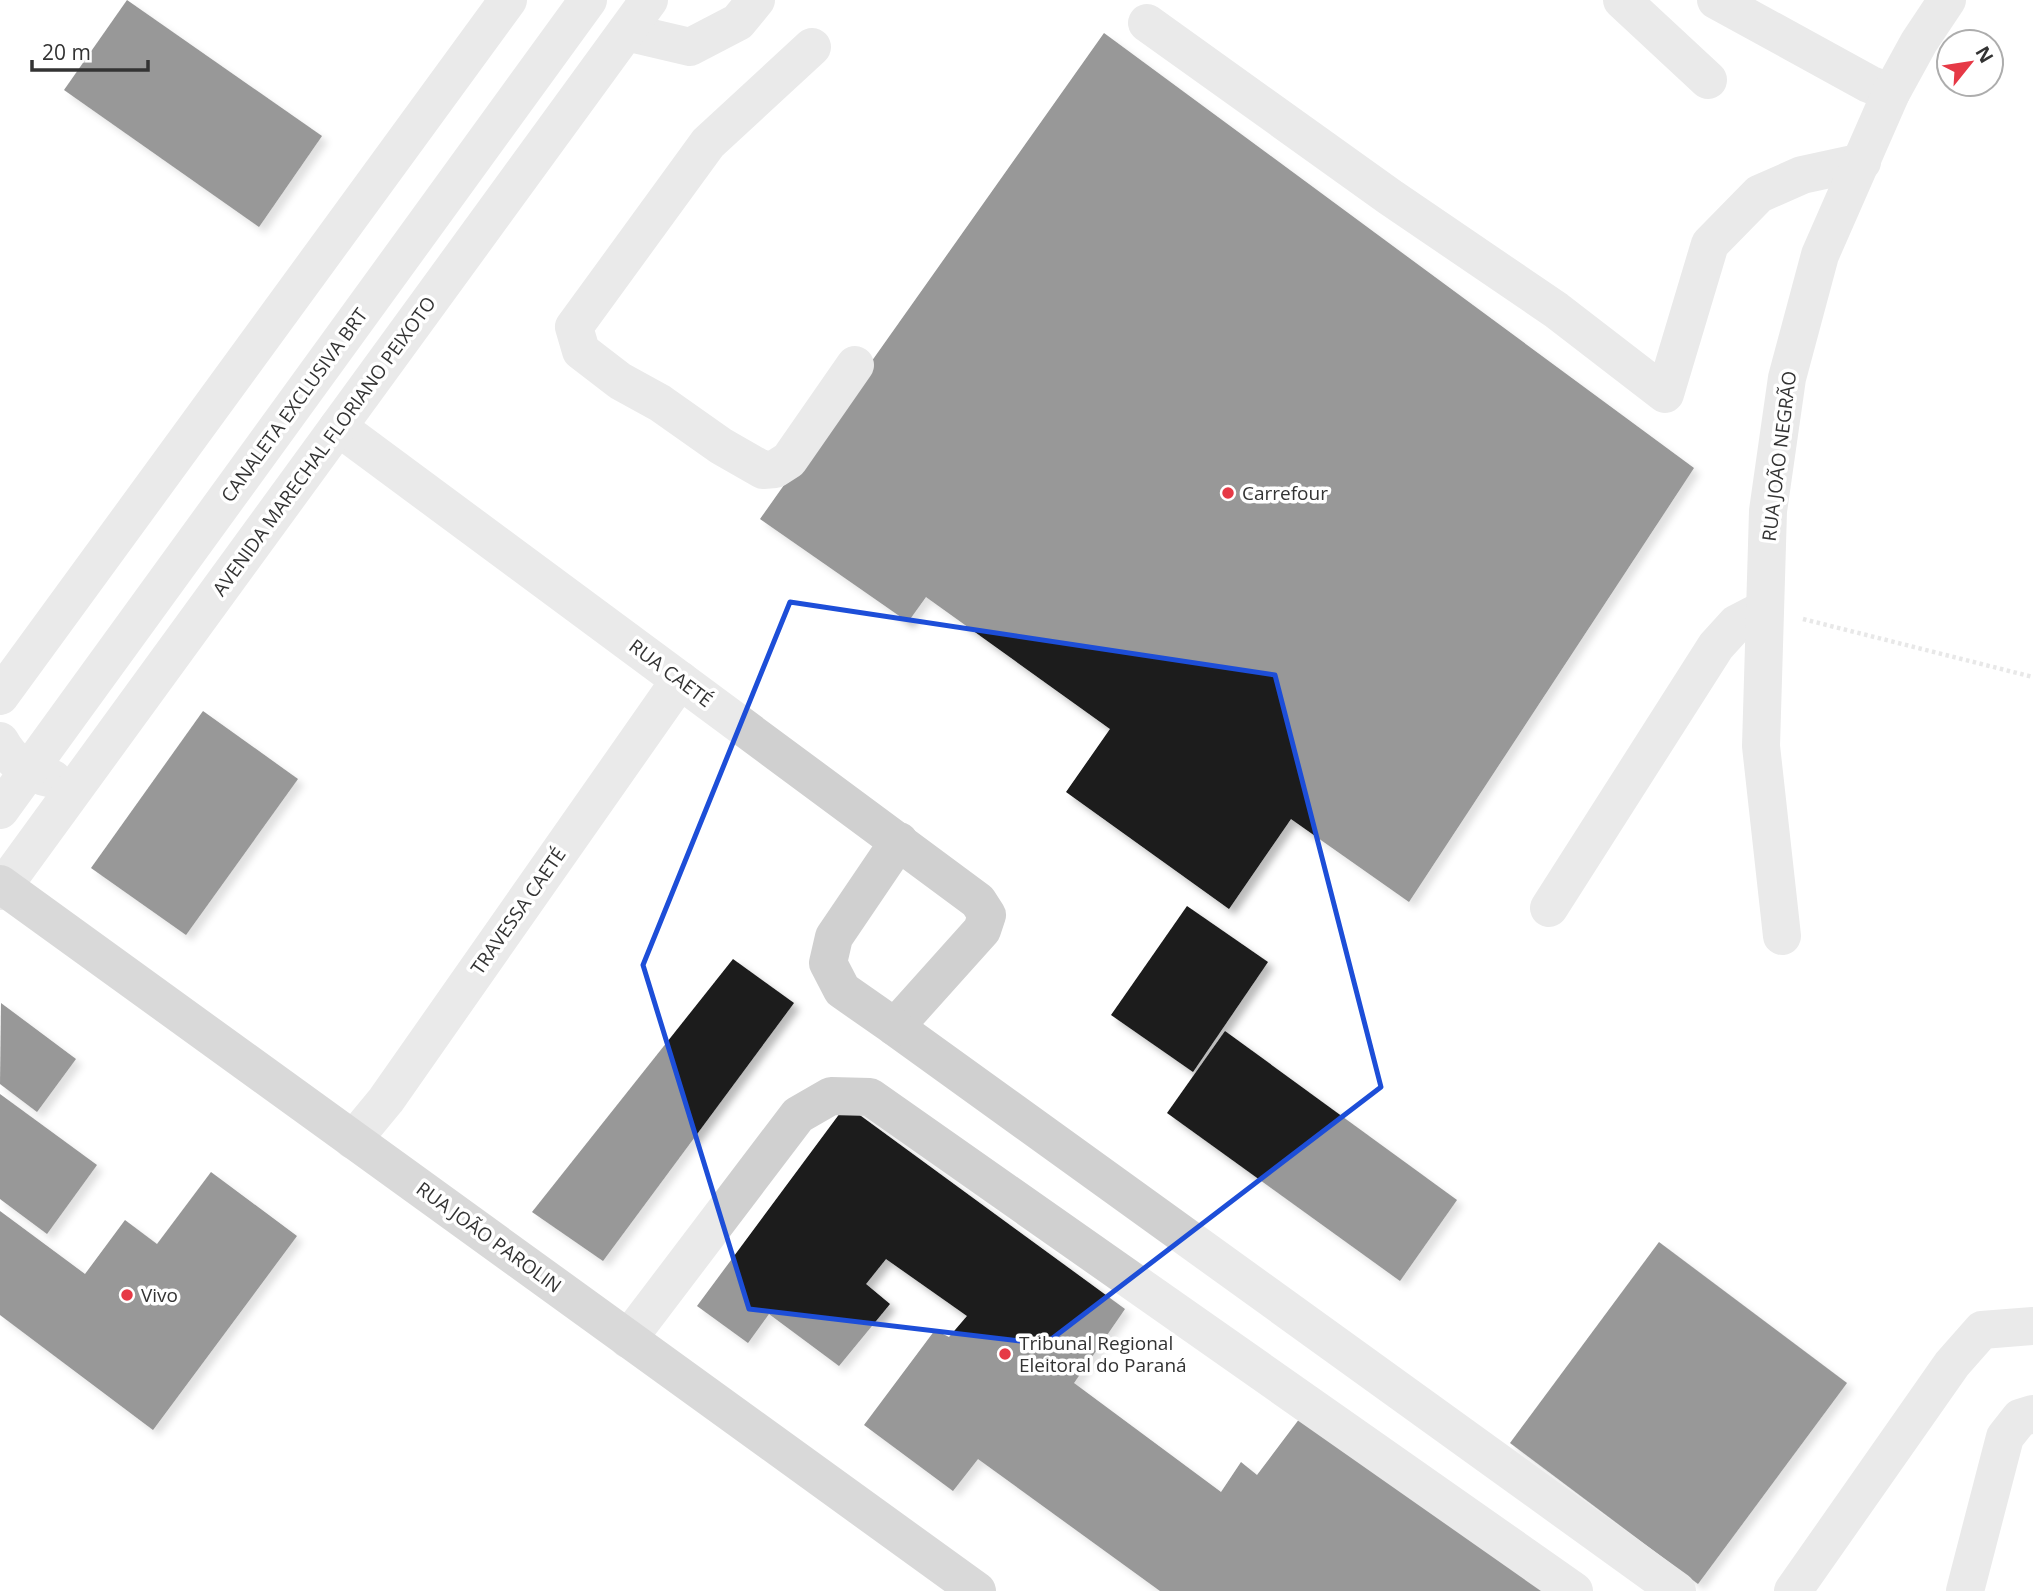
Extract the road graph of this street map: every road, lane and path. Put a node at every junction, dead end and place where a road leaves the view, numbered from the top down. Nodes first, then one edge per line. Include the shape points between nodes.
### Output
1 (508, 0) edge
2 (588, 0) edge
3 (649, 0) edge
4 (756, 0) edge
5 (1622, 0) edge
6 (1716, 0) edge
7 (1932, 0) edge
8 (1947, 0) edge
9 (1148, 22) edge
10 (626, 32) junction
11 (1919, 42) junction
12 (812, 47) dead end
13 (1708, 80) dead end
14 (1891, 93) junction
15 (1862, 162) junction
16 (855, 365) dead end
17 (338, 427) junction
18 (1765, 609) junction
19 (2033, 677) edge
20 (680, 680) junction
21 (0, 696) edge
22 (0, 741) edge
23 (89, 769) junction
24 (28, 771) junction
25 (0, 810) edge
26 (899, 841) junction
27 (1, 887) edge
28 (1549, 908) dead end
29 (1782, 936) dead end
30 (895, 1027) junction
31 (354, 1140) junction
32 (2033, 1326) edge
33 (628, 1339) junction
34 (2033, 1414) edge
35 (967, 1588) edge
36 (1574, 1591) edge
37 (1676, 1591) edge
38 (1793, 1591) edge
39 (1965, 1591) edge

1 - 21 street
2 - 24 street, CANALETA EXCLUSIVA BRT
3 - 10 street, AVENIDA MARECHAL FLORIANO PEIXOTO
4 - 10 street via 738,22 690,47
5 - 13 street
6 - 14 street
7 - 11 street, RUA JOÃO NEGRÃO
8 - 11 street, RUA JOÃO NEGRÃO
9 - 15 street via 1556,310 1665,394 1710,244 1759,194 1802,175
10 - 17 street, AVENIDA MARECHAL FLORIANO PEIXOTO
11 - 14 street, RUA JOÃO NEGRÃO
12 - 16 street via 708,143 574,327 581,351 620,381 762,470 775,469 789,460
14 - 15 street, RUA JOÃO NEGRÃO
15 - 18 street, RUA JOÃO NEGRÃO via 1820,256 1787,378 1768,512
17 - 20 street, RUA CAETÉ
17 - 23 street, AVENIDA MARECHAL FLORIANO PEIXOTO
18 - 19 path
18 - 28 street via 1736,624 1716,646
18 - 29 street, RUA JOÃO NEGRÃO via 1761,746
20 - 26 street, RUA CAETÉ
20 - 31 street, TRAVESSA CAETÉ
22 - 24 street via 7,754
23 - 24 street via 72,780 49,779
23 - 27 street, AVENIDA MARECHAL FLORIANO PEIXOTO
24 - 25 street, CANALETA EXCLUSIVA BRT
26 - 30 street via 834,937 828,963 842,990
26 - 30 street, RUA CAETÉ via 978,901 986,915 982,930
27 - 31 main road, RUA JOÃO PAROLIN
30 - 37 street
31 - 33 main road, RUA JOÃO PAROLIN
32 - 38 street via 1982,1330 1952,1364
33 - 35 main road, RUA JOÃO PAROLIN
33 - 36 street via 798,1115 831,1096 870,1097
34 - 39 street via 2020,1418 2005,1437

